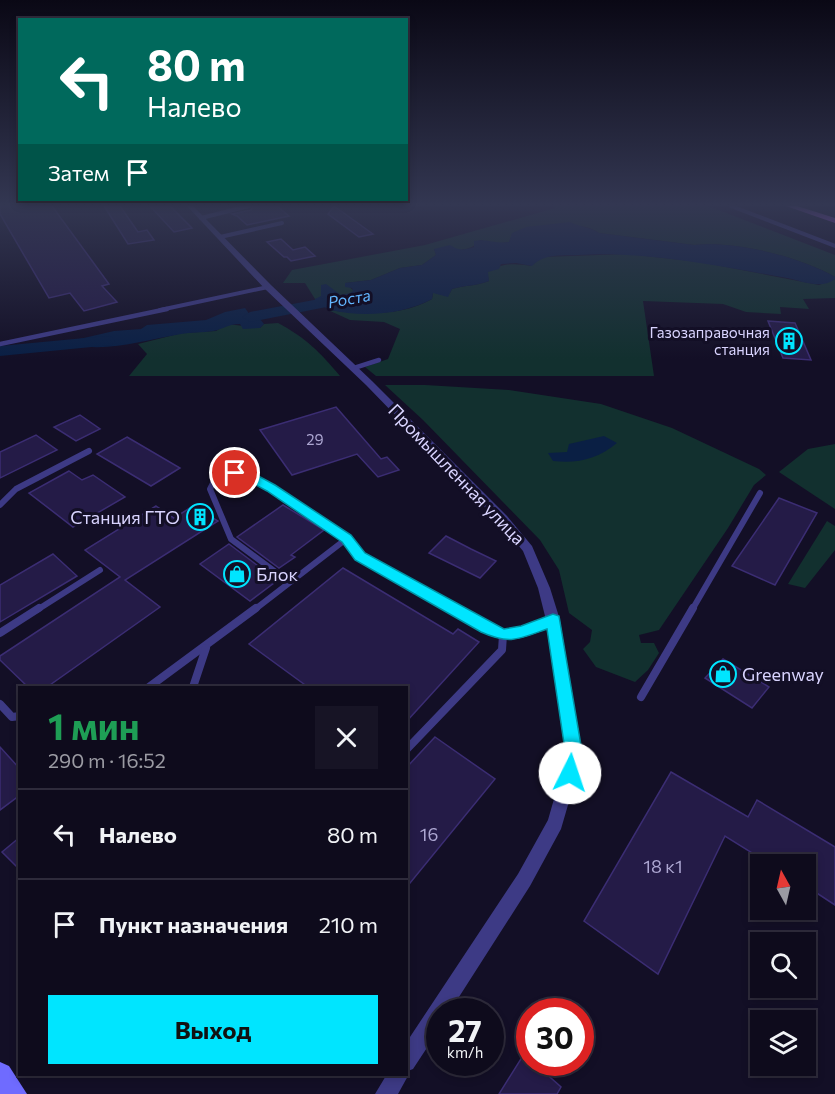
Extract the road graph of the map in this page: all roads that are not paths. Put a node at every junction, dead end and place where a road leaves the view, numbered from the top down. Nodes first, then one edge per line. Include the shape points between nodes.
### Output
1 (239, 257) edge
2 (268, 287) junction
3 (0, 344) edge
4 (379, 360) dead end
5 (354, 368) junction
6 (89, 451) dead end
7 (760, 493) dead end
8 (0, 506) edge
9 (346, 538) junction
10 (100, 570) dead end
11 (290, 582) junction
12 (553, 620) junction
13 (0, 633) edge
14 (503, 635) junction
15 (206, 647) junction
16 (150, 686) edge
17 (193, 686) edge
18 (641, 697) dead end
19 (0, 704) edge
20 (18, 716) edge
21 (408, 748) edge
22 (408, 1059) edge
23 (0, 1075) edge
24 (398, 1076) edge
25 (14, 1094) edge
26 (386, 1094) edge

1 - 2 street, Промышленная улица
2 - 3 lane
2 - 5 street, Промышленная улица
4 - 5 lane
5 - 12 street, Промышленная улица via 528,549
6 - 8 lane via 16,489
7 - 18 lane
9 - 11 lane
9 - 11 lane via 244,474 215,479 210,489 231,539
9 - 14 lane via 360,556
10 - 13 lane
11 - 15 lane
12 - 14 lane
12 - 22 street, Промышленная улица via 574,757 555,823 524,880
14 - 21 lane via 502,650
15 - 16 lane
15 - 17 lane
19 - 20 lane via 12,717
23 - 25 street
24 - 26 street

